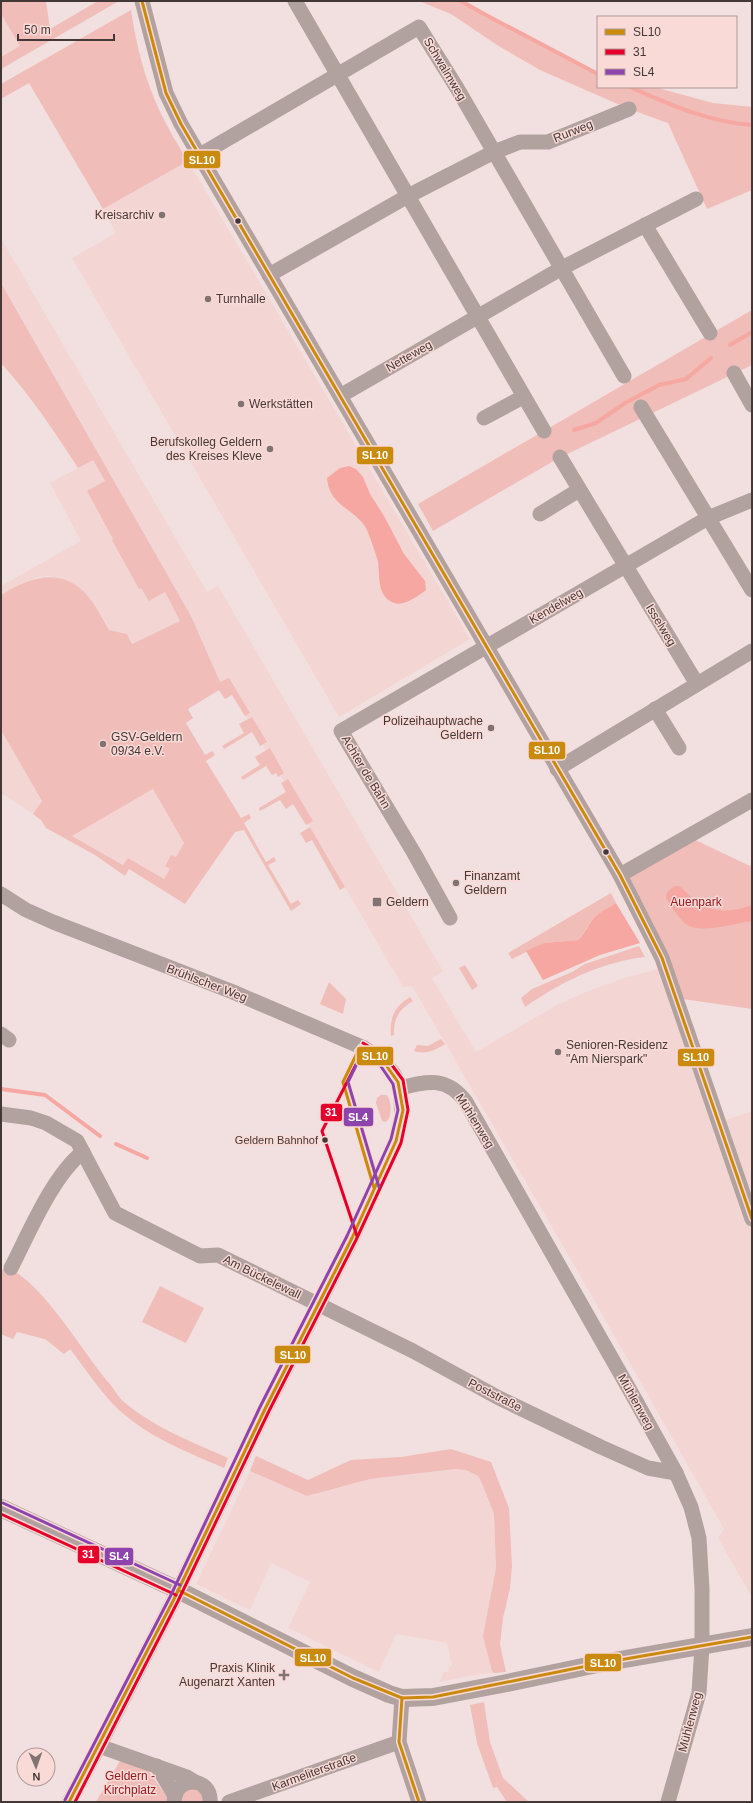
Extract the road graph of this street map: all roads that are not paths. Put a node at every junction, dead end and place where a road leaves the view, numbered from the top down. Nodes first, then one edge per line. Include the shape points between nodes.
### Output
1 (142, 1) edge
2 (295, 1) edge
3 (337, 76) junction
4 (629, 109) dead end
5 (494, 152) junction
6 (200, 155) junction
7 (408, 196) junction
8 (696, 199) dead end
9 (645, 225) junction
10 (562, 268) junction
11 (270, 275) junction
12 (479, 316) junction
13 (710, 333) dead end
14 (734, 373) dead end
15 (624, 376) dead end
16 (340, 396) junction
17 (523, 396) junction
18 (752, 405) edge
19 (641, 407) dead end
20 (484, 418) dead end
21 (544, 431) dead end
22 (560, 457) dead end
23 (579, 490) junction
24 (752, 500) edge
25 (540, 514) dead end
26 (708, 518) junction
27 (625, 566) junction
28 (752, 590) edge
29 (487, 646) junction
30 (752, 651) edge
31 (697, 684) junction
32 (655, 709) junction
33 (679, 748) dead end
34 (557, 769) junction
35 (752, 800) edge
36 (620, 875) junction
37 (1, 894) edge
38 (450, 918) dead end
39 (400, 1088) junction
40 (1, 1114) edge
41 (83, 1152) junction
42 (752, 1219) edge
43 (11, 1268) dead end
44 (319, 1305) junction
45 (676, 1473) junction
46 (1, 1508) edge
47 (178, 1590) junction
48 (752, 1637) edge
49 (702, 1646) junction
50 (402, 1698) junction
51 (399, 1742) junction
52 (99, 1746) junction
53 (157, 1766) junction
54 (195, 1782) junction
55 (174, 1799) edge
56 (69, 1802) edge
57 (210, 1802) edge
58 (229, 1802) edge
59 (419, 1802) edge
60 (668, 1802) edge

1 - 6 street via 166,92
2 - 3 street
3 - 5 street, Schwalmweg via 419,27
3 - 6 street, Schwalmweg
3 - 7 street
4 - 5 street, Rurweg via 548,142 520,142
5 - 7 street, Rurweg
5 - 10 street
6 - 11 street
7 - 11 street, Rurweg
7 - 12 street
8 - 9 street, Netteweg
9 - 10 street, Netteweg
9 - 13 street
10 - 12 street, Netteweg
10 - 15 street
11 - 16 street
12 - 16 street, Netteweg
12 - 17 street
14 - 18 street
16 - 29 street
17 - 20 street
17 - 21 street
19 - 26 street
22 - 23 street
23 - 25 street
23 - 27 street
24 - 26 street, Kendelweg
26 - 27 street, Kendelweg
26 - 28 street
27 - 29 street, Kendelweg
27 - 31 street, Isselweg
29 - 34 street
29 - 38 street, Achter de Bahn via 341,731
30 - 31 street
31 - 32 street
32 - 33 street
32 - 34 street
34 - 36 street
35 - 36 street
36 - 42 street via 662,958
37 - 39 street, Brühlscher Weg via 26,910 53,922 233,992 360,1046 384,1062 394,1074
39 - 44 street via 402,1115 396,1141
39 - 45 street, Mühlenweg via 425,1082 443,1083 456,1091 466,1102
40 - 41 street, Am Bückelewall via 46,1122 77,1141
41 - 43 street via 58,1178
41 - 44 street, Am Bückelewall via 115,1213 200,1256 218,1255
44 - 45 street, Poststraße via 413,1351 499,1398 601,1447 648,1468
44 - 47 street via 265,1409
45 - 49 street, Mühlenweg via 691,1507 699,1538
46 - 47 street
47 - 50 street via 353,1678
47 - 52 street
48 - 49 street
49 - 50 street via 502,1684 432,1696
49 - 60 street, Mühlenweg via 699,1693
50 - 51 street
51 - 58 street, Karmeliterstraße
51 - 59 street
52 - 53 street
52 - 56 street
53 - 54 street
53 - 55 street
54 - 55 street via 180,1787
54 - 57 street via 207,1790

